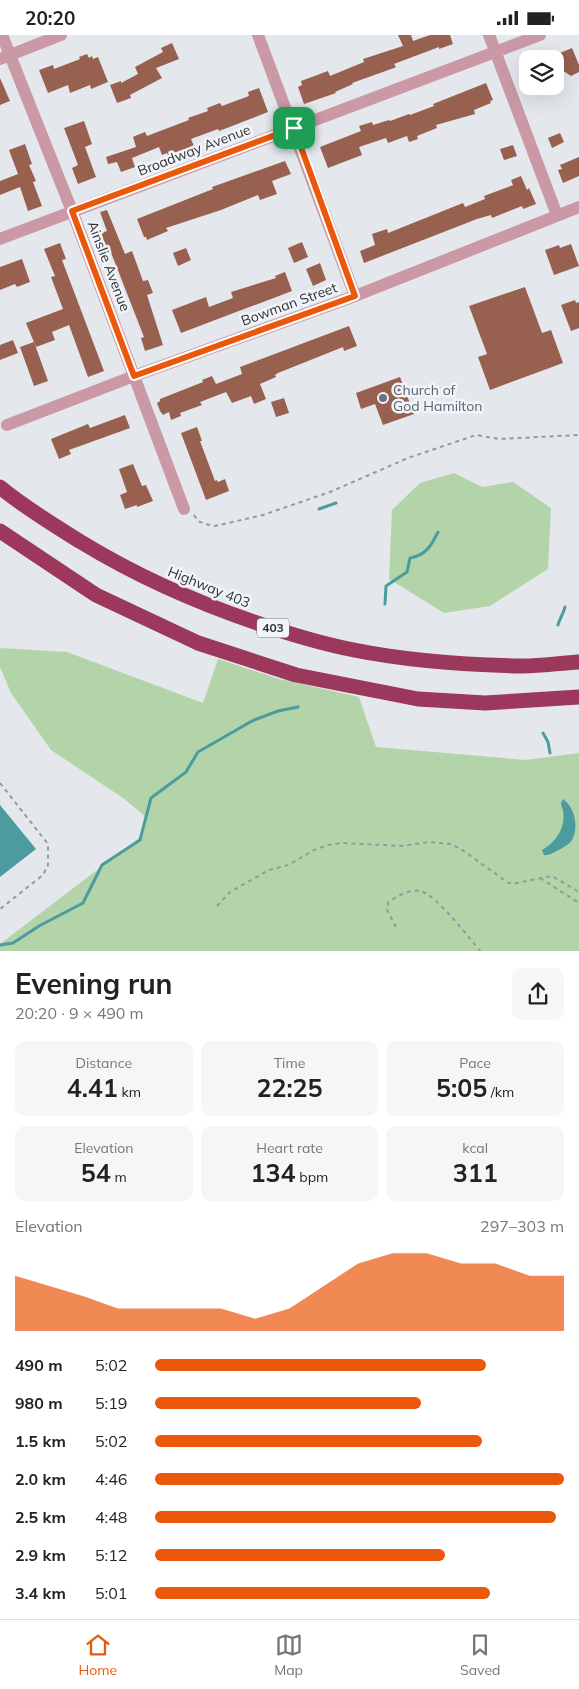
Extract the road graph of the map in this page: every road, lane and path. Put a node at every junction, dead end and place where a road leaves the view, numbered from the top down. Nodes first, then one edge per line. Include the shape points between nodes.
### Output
1 (2, 35) edge
2 (61, 35) edge
3 (258, 35) edge
4 (489, 35) edge
5 (540, 35) edge
6 (496, 51) junction
7 (5, 57) edge
8 (294, 128) junction
9 (579, 207) edge
10 (72, 211) junction
11 (557, 215) junction
12 (0, 239) edge
13 (355, 296) junction
14 (134, 376) junction
15 (7, 425) dead end
16 (579, 435) edge
17 (0, 487) edge
18 (189, 512) joint
19 (0, 531) edge
20 (579, 662) edge
21 (579, 697) edge
22 (0, 783) edge
23 (540, 878) junction
24 (579, 892) edge
25 (579, 903) edge
26 (217, 906) dead end
27 (0, 909) edge
28 (396, 927) dead end
29 (480, 951) edge

1 - 7 street, Ainslie Avenue
2 - 7 street
3 - 8 street
4 - 6 street
5 - 6 street, Broadway Avenue
6 - 8 street, Broadway Avenue
6 - 11 street
7 - 10 street, Ainslie Avenue
8 - 10 street, Broadway Avenue
8 - 13 street
9 - 11 street, Bowman Street
10 - 12 street, Broadway Avenue
10 - 14 street, Ainslie Avenue
11 - 13 street, Bowman Street
13 - 14 street, Bowman Street
14 - 15 street, Bowman Street
14 - 18 street, Ainslie Avenue
16 - 18 path via 499,439 476,435 263,515 215,526 198,521
17 - 20 highway, Highway 403 / 403 via 58,528 165,588 201,604 302,638 409,659 465,664 524,666
19 - 21 highway via 96,595 198,643 296,675 418,699 485,703
22 - 27 path via 48,844 48,865 43,875
23 - 24 path via 552,876
23 - 25 path
23 - 26 path via 512,884 461,849 440,841 402,846 342,843 314,850 288,865 269,870 230,892
28 - 29 path via 388,903 408,891 422,891 434,898

